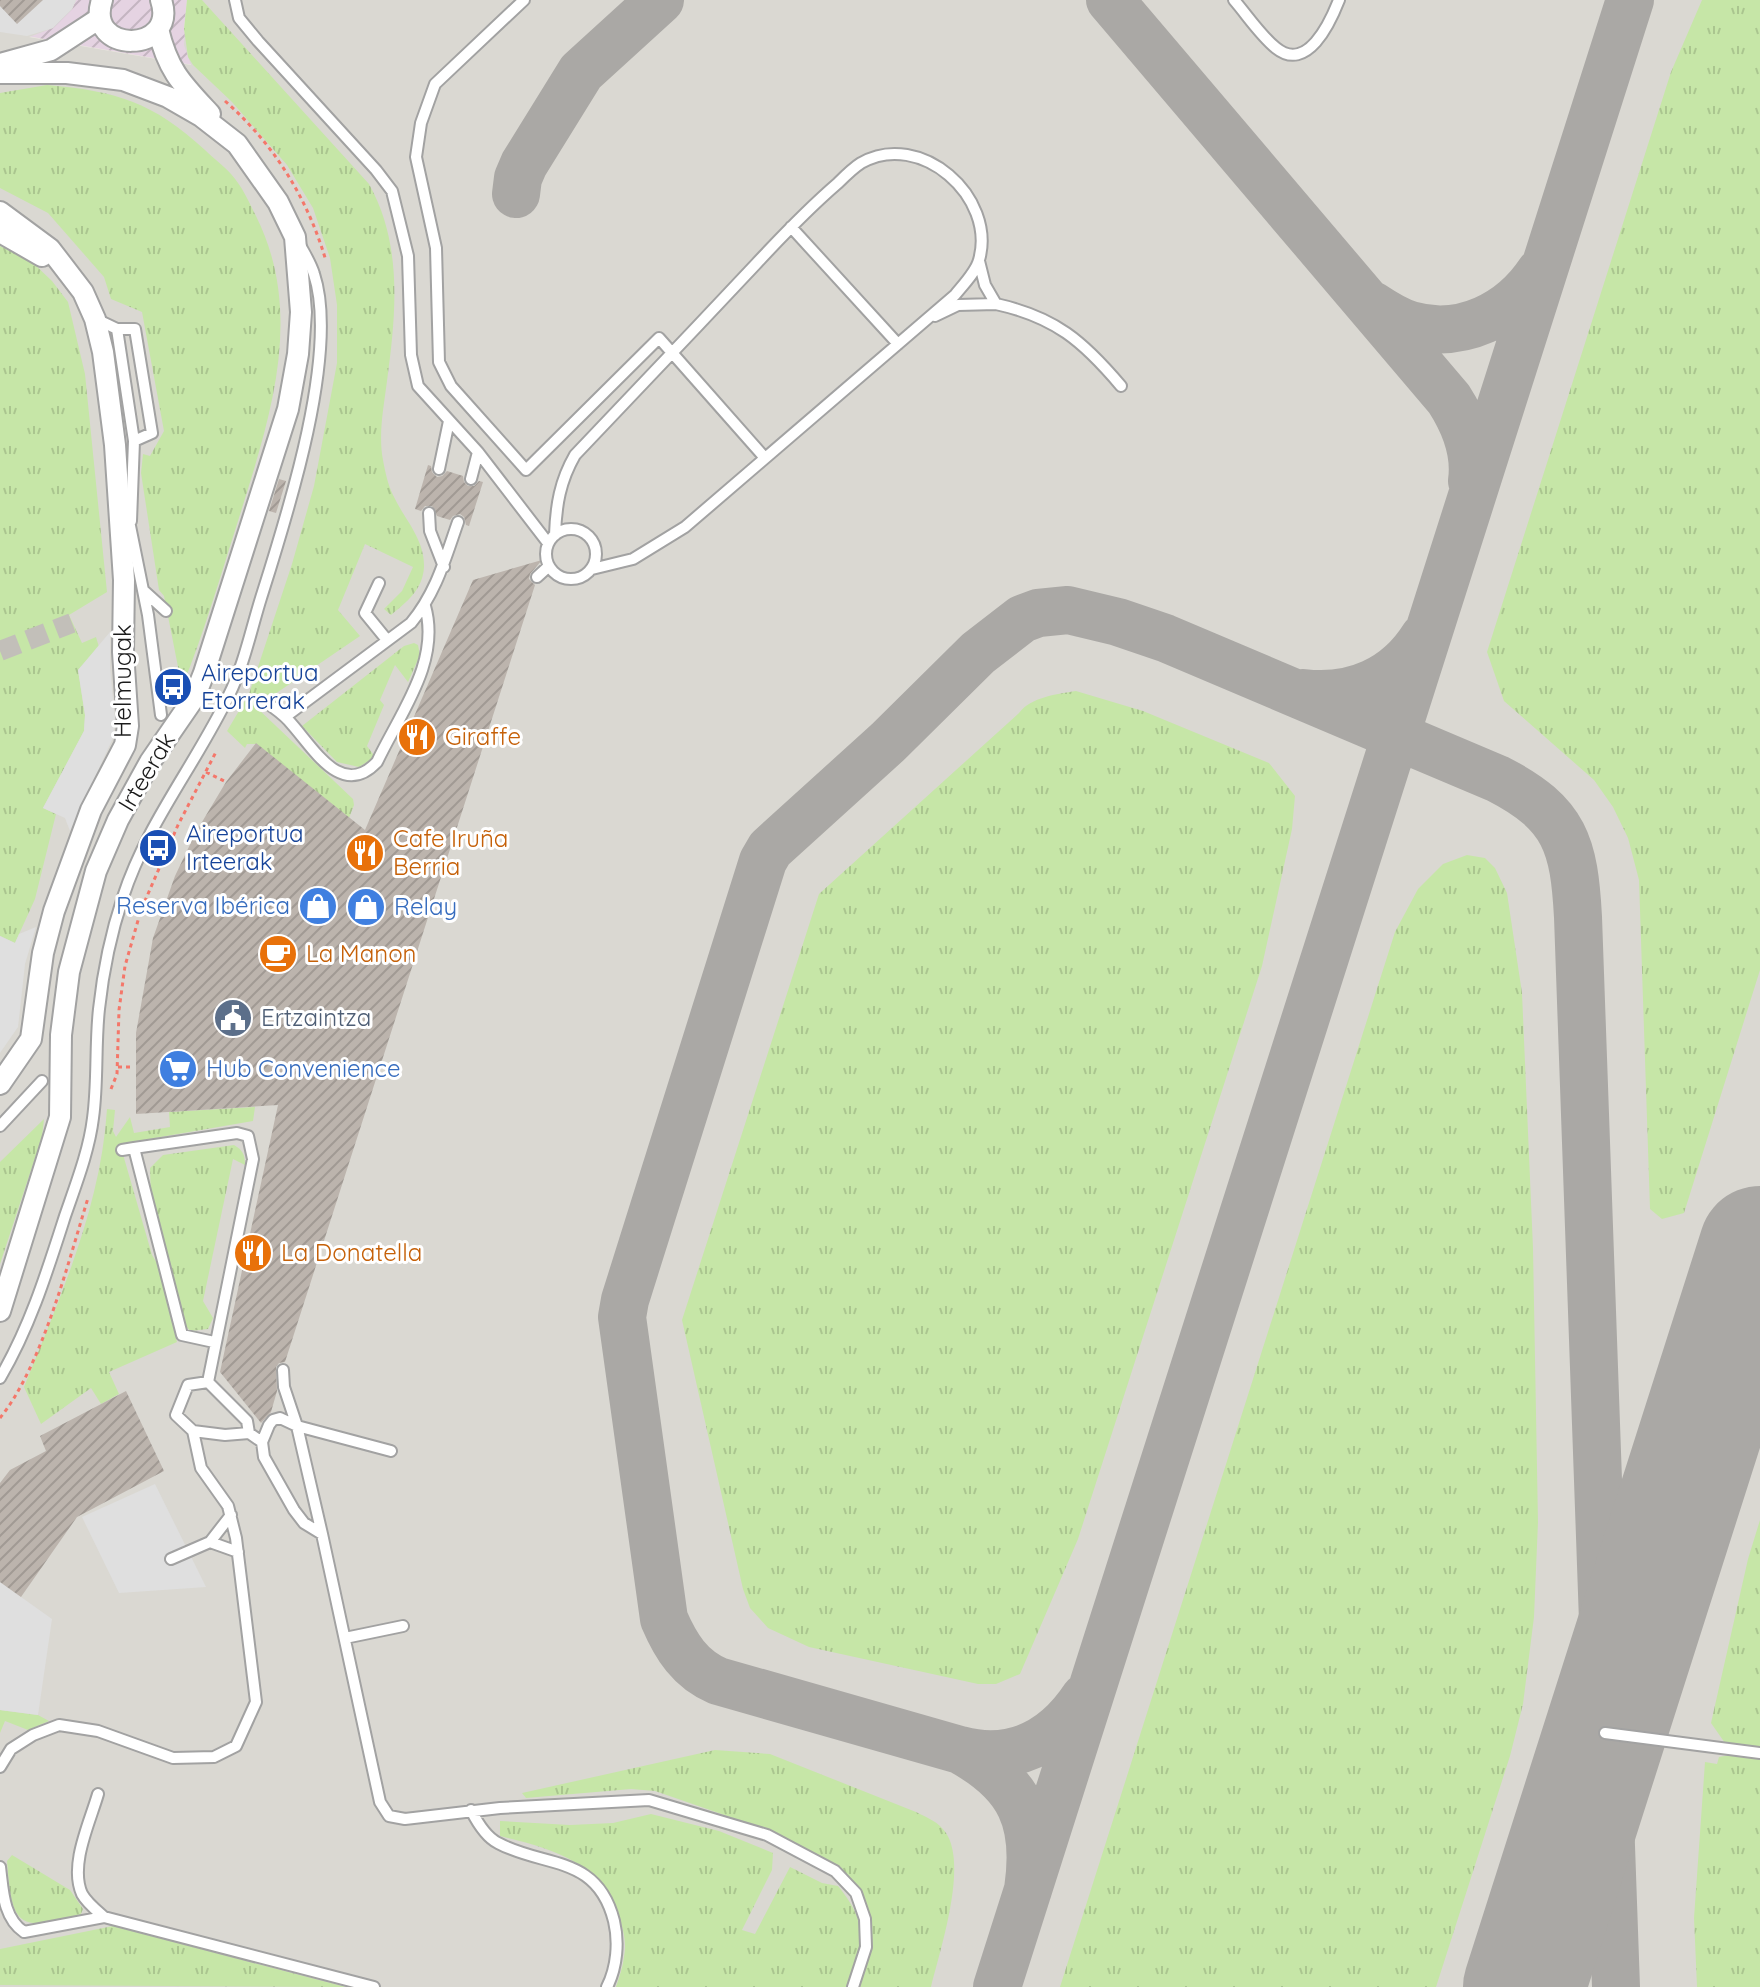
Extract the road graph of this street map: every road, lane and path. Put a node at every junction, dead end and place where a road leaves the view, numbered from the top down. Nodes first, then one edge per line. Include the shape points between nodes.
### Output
1 (161, 0) edge
2 (235, 0) edge
3 (524, 0) edge
4 (1234, 0) edge
5 (1339, 0) edge
6 (101, 9) edge
7 (158, 29) junction
8 (0, 64) edge
9 (0, 73) edge
10 (237, 144) junction
11 (0, 212) edge
12 (791, 227) junction
13 (0, 232) edge
14 (295, 237) junction
15 (979, 261) junction
16 (70, 272) junction
17 (996, 304) junction
18 (95, 319) junction
19 (926, 320) junction
20 (117, 329) junction
21 (898, 344) junction
22 (671, 355) junction
23 (1121, 386) dead end
24 (449, 421) junction
25 (124, 443) junction
26 (478, 452) junction
27 (765, 458) junction
28 (439, 469) dead end
29 (471, 479) dead end
30 (429, 513) dead end
31 (458, 522) dead end
32 (131, 531) junction
33 (552, 539) junction
34 (549, 566) junction
35 (444, 567) junction
36 (592, 569) junction
37 (537, 577) dead end
38 (379, 583) dead end
39 (143, 590) junction
40 (425, 606) junction
41 (166, 611) dead end
42 (387, 640) junction
43 (264, 701) dead end
44 (161, 715) dead end
45 (285, 717) junction
46 (206, 772) dead end
47 (226, 782) dead end
48 (117, 1067) dead end
49 (134, 1067) dead end
50 (42, 1081) dead end
51 (0, 1084) edge
52 (0, 1126) edge
53 (134, 1148) junction
54 (122, 1150) dead end
55 (0, 1311) edge
56 (214, 1342) junction
57 (283, 1370) dead end
58 (0, 1378) edge
59 (208, 1382) junction
60 (297, 1426) junction
61 (193, 1431) junction
62 (249, 1433) junction
63 (262, 1442) junction
64 (391, 1451) dead end
65 (231, 1515) junction
66 (322, 1534) junction
67 (210, 1542) junction
68 (238, 1552) junction
69 (171, 1559) dead end
70 (403, 1626) dead end
71 (345, 1638) junction
72 (1605, 1733) dead end
73 (1760, 1753) edge
74 (0, 1767) edge
75 (98, 1794) dead end
76 (471, 1810) junction
77 (0, 1867) edge
78 (104, 1917) junction
79 (374, 1987) edge
80 (607, 1987) edge
81 (853, 1987) edge

1 - 7 street
2 - 24 lane via 239,18 392,191 408,256 411,355 418,386
3 - 22 lane via 435,84 421,123 416,157 436,248 439,362 451,386 526,470 659,338
4 - 5 lane via 1277,49 1295,55 1309,50 1330,24
6 - 7 street via 114,38 138,42
6 - 8 street via 51,50
7 - 10 street via 175,76
9 - 10 street via 123,80 168,97
10 - 14 street via 278,202
11 - 16 street, Helmugak via 50,249
12 - 15 lane via 862,162 914,156 963,186 975,209
12 - 21 lane
12 - 22 lane
13 - 16 street
14 - 55 street, Irteerak via 301,312 288,409 194,698 150,762 96,871 69,972 61,1035 60,1117
14 - 58 lane via 315,276 320,337 315,393 285,521 232,691 152,827 122,898 99,1010 93,1119 84,1158 36,1305
15 - 17 lane
15 - 19 lane via 955,295
16 - 18 street, Helmugak
17 - 19 lane via 958,305
17 - 23 lane via 1054,324 1091,350
18 - 20 lane
18 - 25 street, Helmugak
19 - 21 lane
20 - 25 lane
20 - 25 lane via 135,329 152,433
21 - 27 lane
22 - 27 lane
22 - 33 lane via 575,455 562,477
24 - 26 lane
24 - 28 lane
25 - 32 lane
25 - 32 lane
25 - 51 street, Helmugak via 127,736 61,888 43,953 31,1039
26 - 29 lane
26 - 33 lane
27 - 36 lane via 685,527 633,559
30 - 35 lane
31 - 35 lane
32 - 39 lane
33 - 34 lane via 546,550
33 - 36 lane via 566,529 588,535 595,546
34 - 36 lane via 570,579
34 - 37 lane
35 - 40 lane
38 - 42 lane via 365,613
39 - 41 lane
39 - 44 lane
40 - 42 lane
40 - 45 lane via 426,664 377,762 366,773 350,777 334,772
42 - 45 lane
43 - 45 lane
46 - 47 path
48 - 49 path
50 - 52 lane
53 - 54 lane
53 - 56 lane via 182,1335
53 - 56 lane via 237,1133 248,1136 253,1159
56 - 59 lane
57 - 60 lane
59 - 61 lane via 188,1385 176,1415
59 - 62 lane via 247,1421
60 - 63 lane via 273,1420
60 - 64 lane
60 - 66 lane
61 - 62 lane
61 - 65 lane via 201,1468
62 - 63 lane
63 - 66 lane via 264,1457 294,1510
65 - 67 lane
65 - 68 lane
66 - 71 lane
67 - 68 lane
67 - 69 lane
68 - 74 lane via 256,1702 236,1746 214,1757 173,1758 98,1731 59,1725 11,1749
70 - 71 lane
71 - 76 lane via 380,1802 389,1816 405,1819
72 - 73 lane
75 - 78 lane via 78,1882
76 - 80 lane via 496,1843 569,1866 604,1895 616,1931
76 - 81 lane via 649,1800 767,1835 835,1871 856,1893 865,1919 866,1947
77 - 78 lane via 10,1916 24,1932
78 - 79 lane

